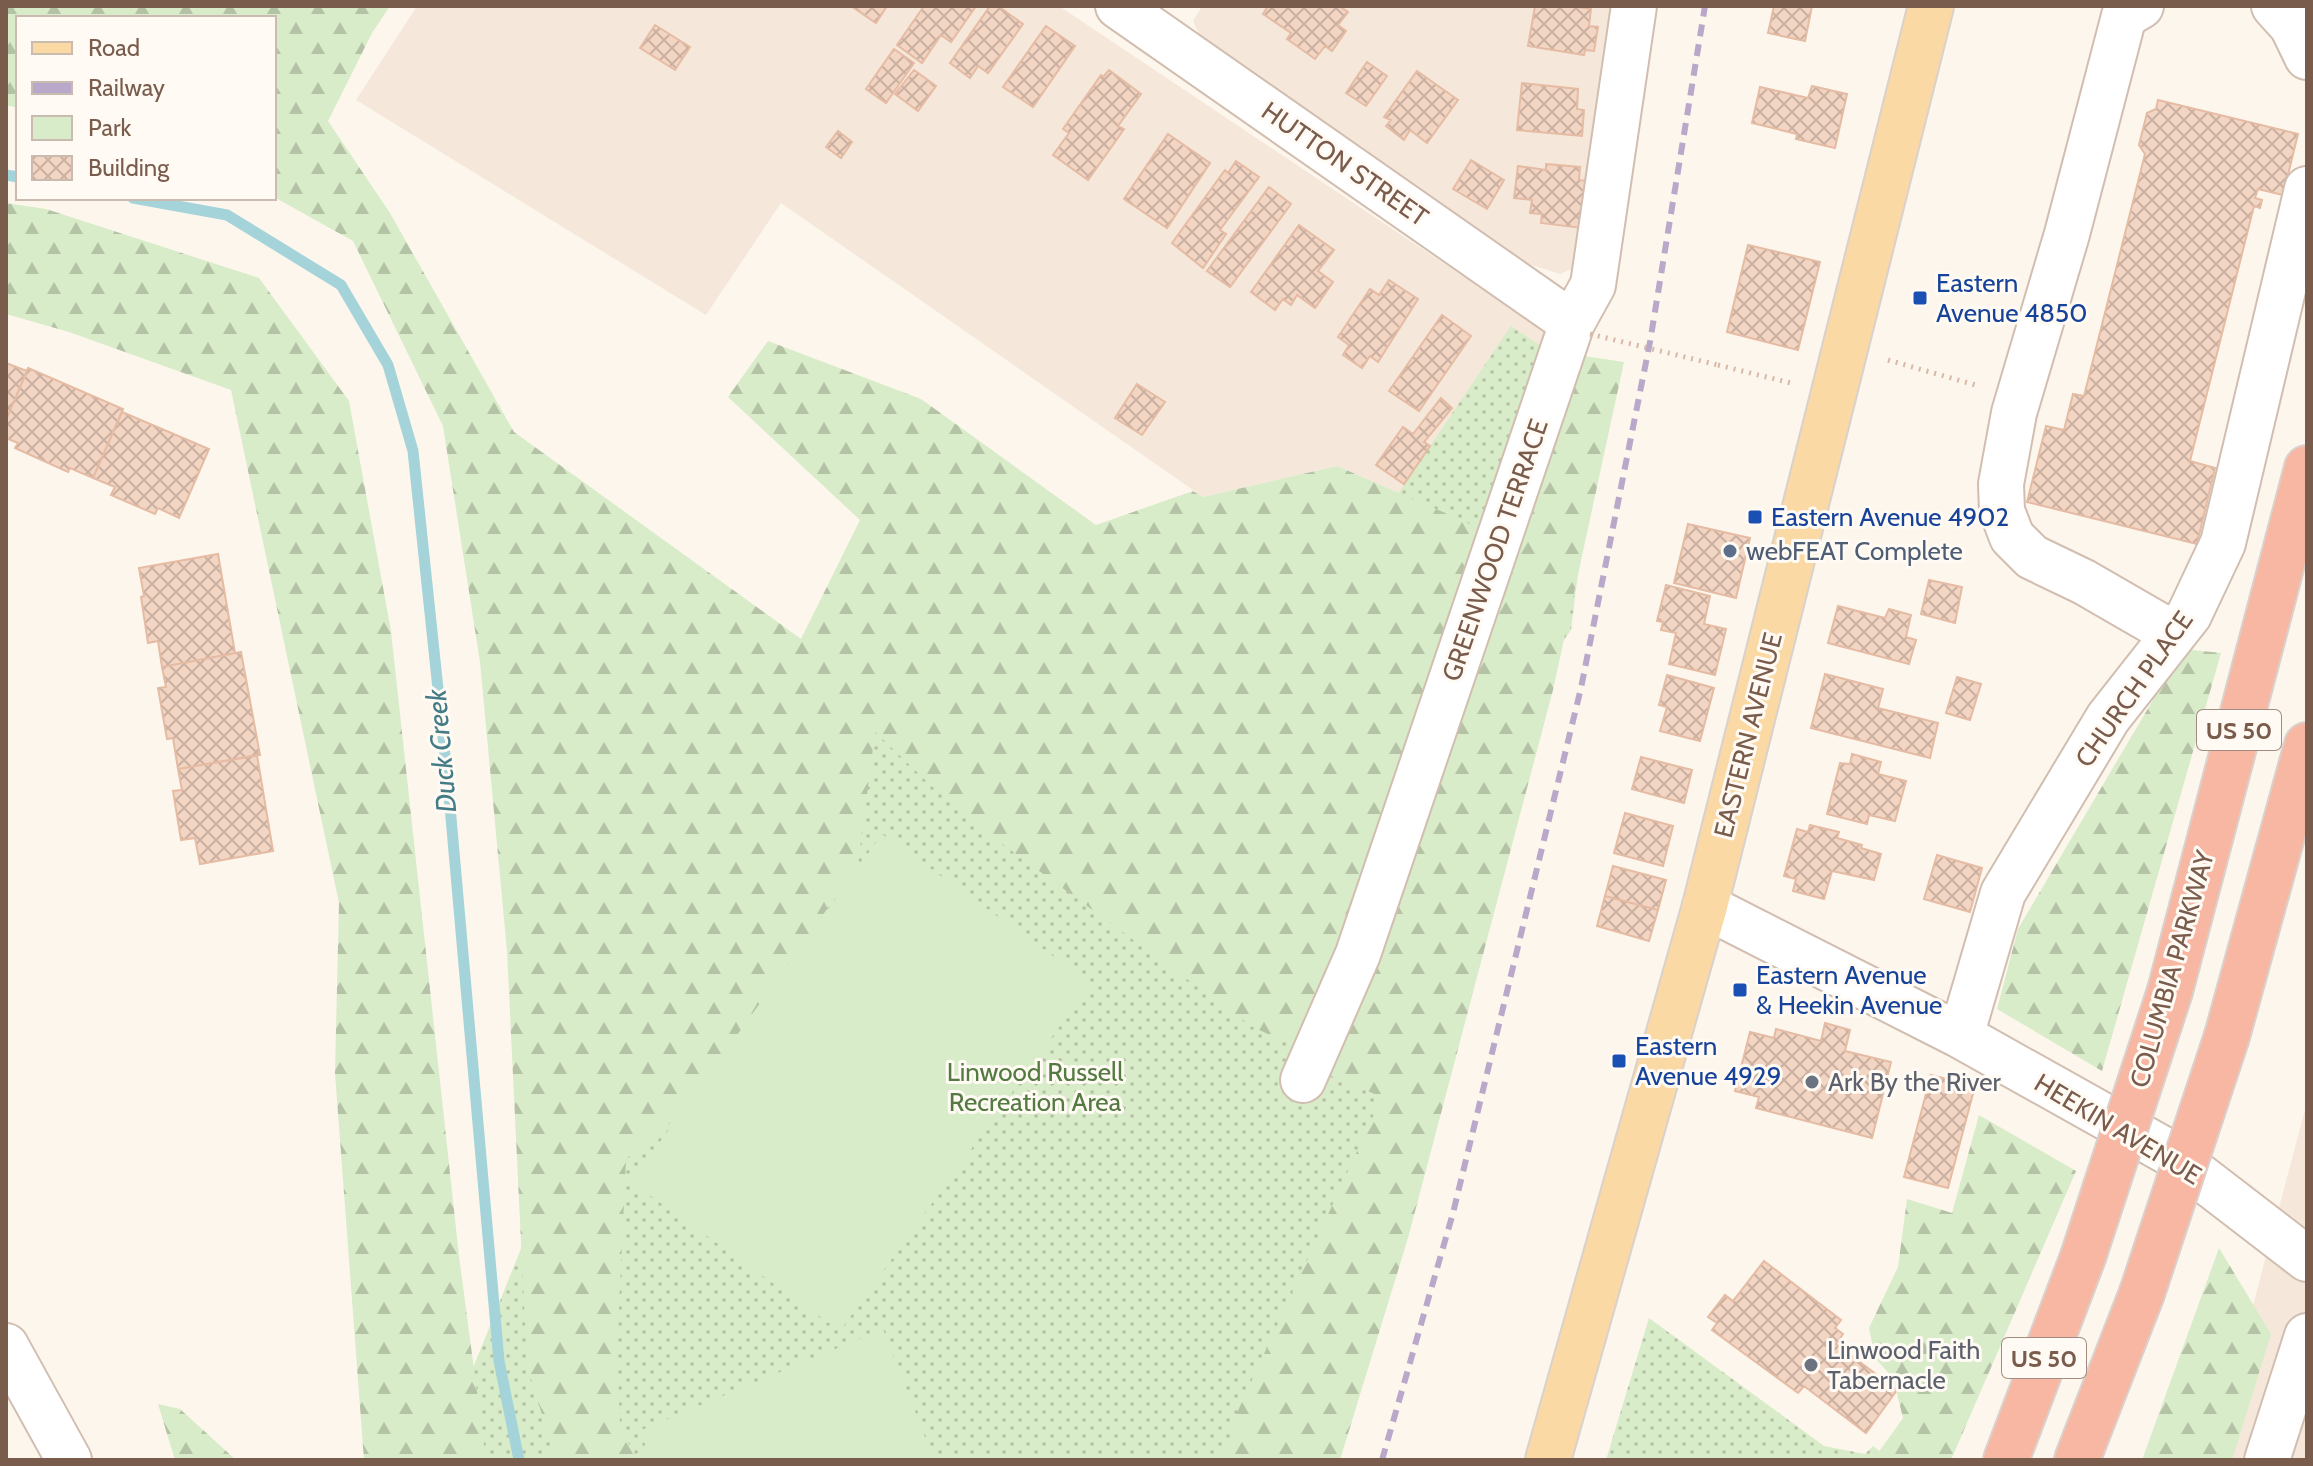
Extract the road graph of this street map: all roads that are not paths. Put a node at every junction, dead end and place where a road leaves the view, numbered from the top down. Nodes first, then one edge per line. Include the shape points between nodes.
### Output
1 (1118, 6) edge
2 (1634, 6) edge
3 (1931, 6) edge
4 (2141, 6) edge
5 (2274, 6) edge
6 (1167, 20) edge
7 (2307, 57) edge
8 (2307, 189) edge
9 (1581, 329) junction
10 (2307, 468) edge
11 (2174, 634) junction
12 (2307, 745) edge
13 (1705, 906) junction
14 (1961, 1036) junction
15 (1303, 1080) dead end
16 (2307, 1259) edge
17 (2307, 1336) edge
18 (6, 1346) edge
19 (69, 1460) edge
20 (1548, 1460) edge
21 (2006, 1460) edge
22 (2077, 1460) edge
23 (2267, 1460) edge

1 - 6 street, HUTTON STREET
2 - 9 street, GREENWOOD TERRACE via 1593,285
3 - 13 main road, EASTERN AVENUE
4 - 11 street via 2124,16 2014,413 2001,484 2002,511 2012,537 2032,557
5 - 7 street via 2292,26
6 - 9 street, HUTTON STREET
8 - 11 street, CHURCH PLACE via 2223,543 2189,615
9 - 15 street, GREENWOOD TERRACE via 1358,954
10 - 21 highway, COLUMBIA PARKWAY / US 50, bridge via 2170,991 2083,1257
11 - 14 street, CHURCH PLACE via 2108,718 2003,893
12 - 22 highway, US 50, bridge via 2227,1036 2142,1293
13 - 14 street, HEEKIN AVENUE
13 - 20 main road, EASTERN AVENUE
14 - 16 street, HEEKIN AVENUE via 2168,1152
17 - 23 street
18 - 19 street

